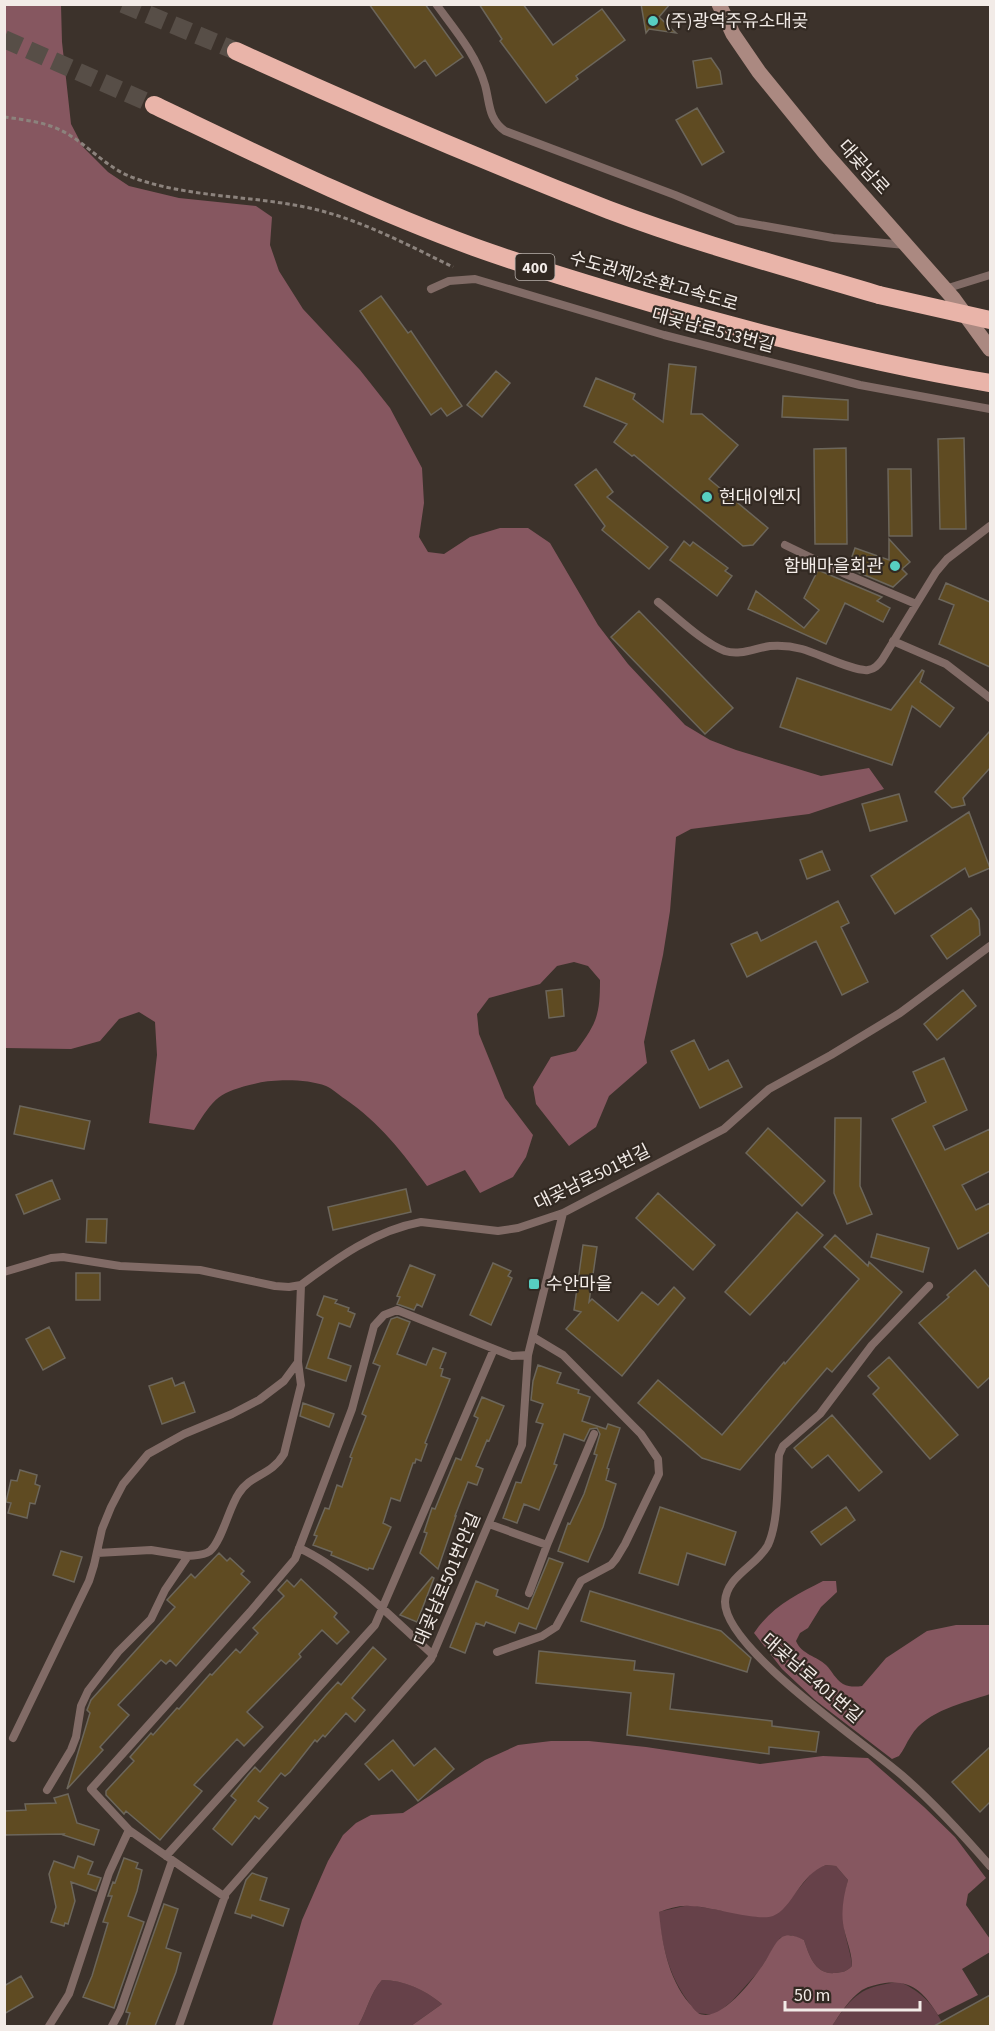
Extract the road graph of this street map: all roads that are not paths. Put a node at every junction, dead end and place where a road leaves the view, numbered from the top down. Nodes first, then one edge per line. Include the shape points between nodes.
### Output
1 (436, 4) edge
2 (719, 4) edge
3 (236, 51) tunnel mouth
4 (154, 105) tunnel mouth
5 (908, 245) junction
6 (990, 275) edge
7 (431, 289) dead end
8 (945, 289) junction
9 (990, 320) edge
10 (990, 349) edge
11 (990, 383) edge
12 (990, 409) edge
13 (990, 526) edge
14 (785, 545) dead end
15 (658, 602) dead end
16 (916, 604) junction
17 (893, 641) junction
18 (990, 698) edge
19 (990, 946) edge
20 (563, 1213) junction
21 (4, 1272) edge
22 (301, 1285) junction
23 (929, 1286) dead end
24 (533, 1337) junction
25 (494, 1349) junction
26 (528, 1355) junction
27 (298, 1362) junction
28 (594, 1434) dead end
29 (489, 1524) junction
30 (547, 1545) junction
31 (299, 1548) junction
32 (97, 1552) junction
33 (188, 1556) junction
34 (529, 1593) dead end
35 (382, 1608) junction
36 (497, 1652) dead end
37 (433, 1655) junction
38 (12, 1738) dead end
39 (47, 1790) dead end
40 (129, 1830) junction
41 (169, 1858) junction
42 (990, 1866) edge
43 (225, 1897) junction
44 (49, 2026) edge
45 (112, 2026) edge
46 (179, 2026) edge

1 - 5 lane via 465,42 485,85 492,118 505,131 737,221
2 - 5 street, 대곶남로 via 733,34 759,72
3 - 9 highway, bridge via 331,95 611,210 879,295
4 - 11 highway, 수도권제2순환고속도로 / 400 via 333,189 473,246 719,322 934,374
5 - 8 street, 대곶남로
6 - 8 lane
7 - 12 lane, 대곶남로513번길 via 449,281 475,279 654,332 837,379
8 - 10 street, 대곶남로
13 - 16 lane via 947,559
14 - 16 lane
15 - 17 lane via 716,648 729,652 785,645 868,670 877,667
16 - 17 lane
17 - 18 lane via 946,664
19 - 20 lane, 대곶남로501번길 via 900,1013 769,1089 724,1129
20 - 22 lane, 대곶남로501번길 via 498,1231 409,1224 362,1244
20 - 24 lane, 대곶남로501번안길
21 - 22 lane via 63,1257 120,1266 200,1270 275,1286
22 - 27 lane
23 - 42 lane, 대곶남로401번길 via 872,1345 820,1414 783,1446 779,1455 774,1530 767,1547 727,1590 726,1612 742,1638 776,1673 904,1777 947,1817
24 - 26 lane, 대곶남로501번안길
24 - 36 lane via 563,1355 641,1434 658,1459 659,1474 616,1559 581,1581 556,1627
25 - 26 lane via 512,1356
25 - 31 lane via 397,1310 379,1320 374,1326 352,1409
25 - 35 lane
26 - 29 lane, 대곶남로501번안길 via 522,1445
27 - 32 lane via 284,1381 259,1400 148,1454 115,1499
27 - 33 lane via 301,1384 284,1454 273,1468 240,1491 211,1550
28 - 30 lane
29 - 30 lane
29 - 37 lane, 대곶남로501번안길
30 - 34 lane
31 - 35 lane via 319,1557
31 - 40 lane via 295,1559 250,1612 91,1789
32 - 33 lane via 151,1550
32 - 38 lane via 88,1581
33 - 39 lane via 151,1619 118,1652 88,1691 71,1750
35 - 37 lane
35 - 41 lane via 375,1625
37 - 43 lane, 대곶남로501번안길
40 - 41 lane
40 - 44 lane via 109,1873 69,1994
41 - 43 lane
41 - 45 lane
43 - 46 lane, 대곶남로501번안길

